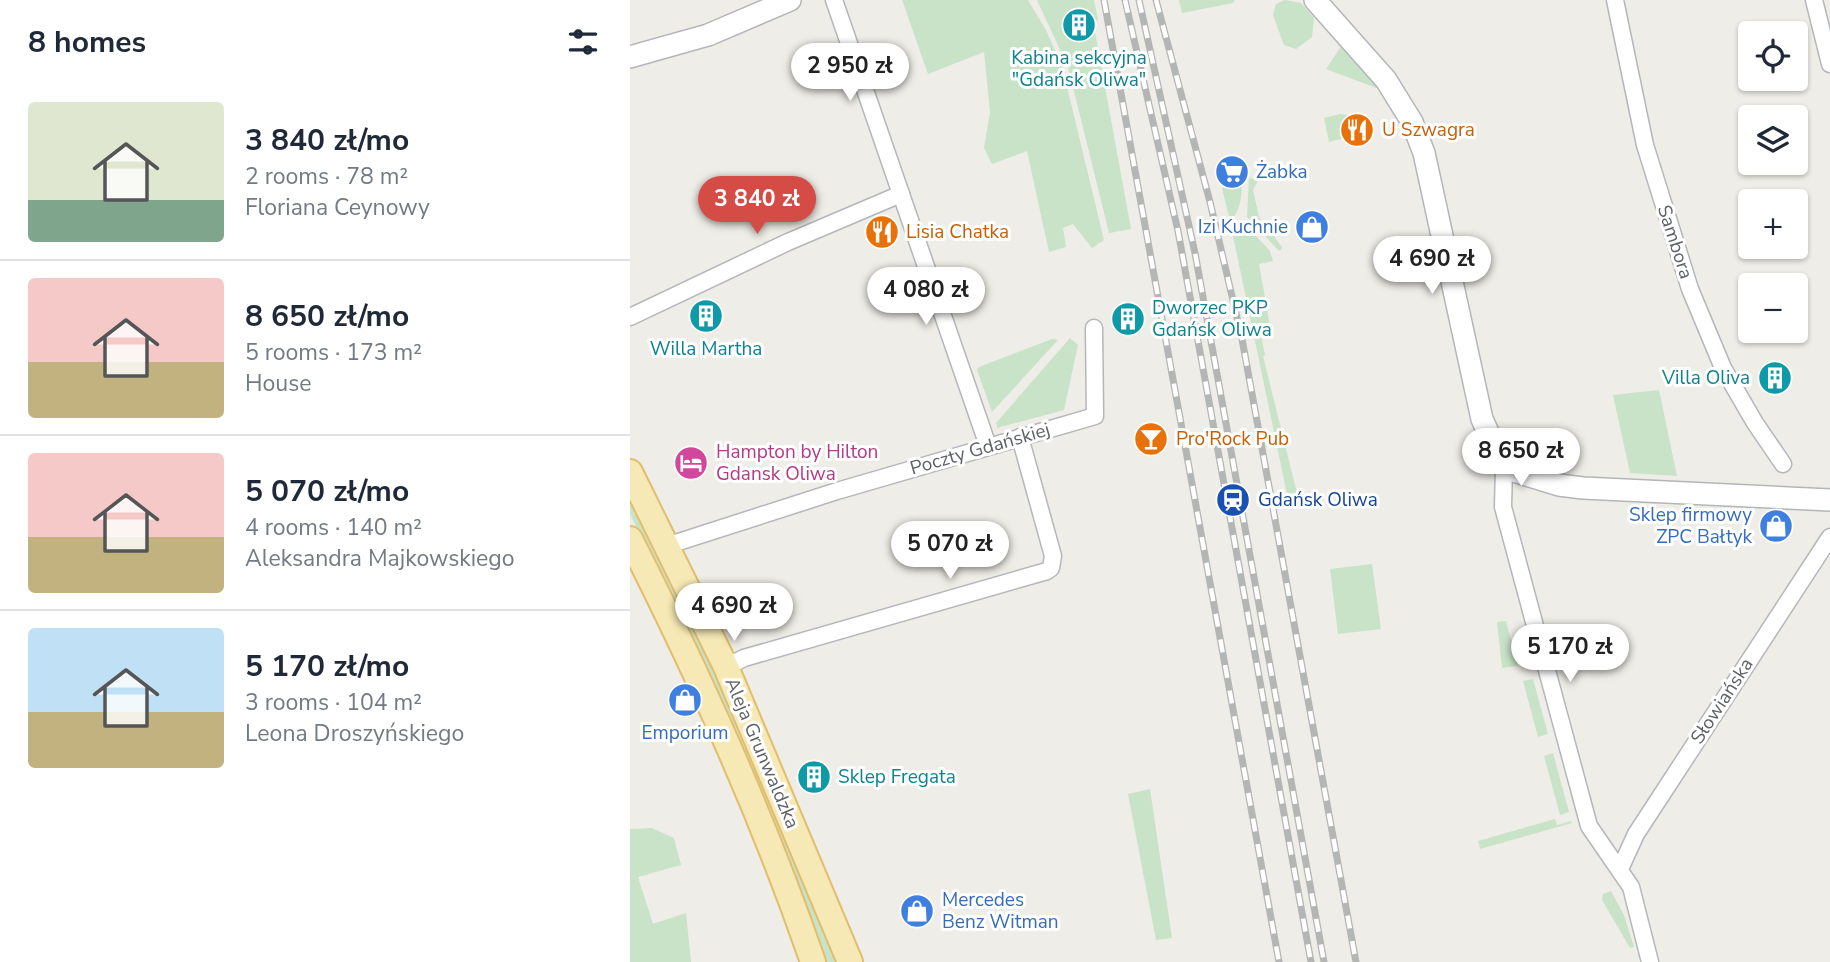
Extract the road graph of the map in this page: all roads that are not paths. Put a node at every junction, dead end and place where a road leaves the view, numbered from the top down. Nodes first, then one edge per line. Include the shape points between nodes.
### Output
1 (790, 0) edge
2 (834, 0) edge
3 (1315, 0) edge
4 (1615, 0) edge
5 (1814, 0) edge
6 (630, 57) edge
7 (1830, 64) edge
8 (901, 194) junction
9 (630, 317) edge
10 (1094, 328) dead end
11 (1020, 437) junction
12 (988, 446) junction
13 (1783, 464) dead end
14 (1504, 468) junction
15 (630, 472) edge
16 (1830, 500) edge
17 (1830, 537) edge
18 (632, 546) edge
19 (666, 546) junction
20 (726, 667) junction
21 (1620, 869) junction
22 (813, 962) edge
23 (850, 962) edge
24 (1650, 962) edge

1 - 6 street via 708,35
2 - 8 street
3 - 14 street via 1386,80 1412,122 1424,153 1482,419
4 - 13 street, Sambora via 1645,145 1690,289 1723,368
5 - 7 street
8 - 9 street
8 - 12 street
10 - 11 street, Poczty Gdańskiej via 1095,416
11 - 12 street, Poczty Gdańskiej
11 - 20 street via 1053,556 1051,568
12 - 19 street, Poczty Gdańskiej
14 - 16 street via 1583,488
14 - 21 street via 1503,507 1589,826
15 - 19 main road, Aleja Grunwaldzka
17 - 21 street, Słowiańska via 1636,834
18 - 22 main road, Aleja Grunwaldzka via 700,678
19 - 20 main road, Aleja Grunwaldzka
20 - 23 main road, Aleja Grunwaldzka
21 - 24 street via 1631,887

